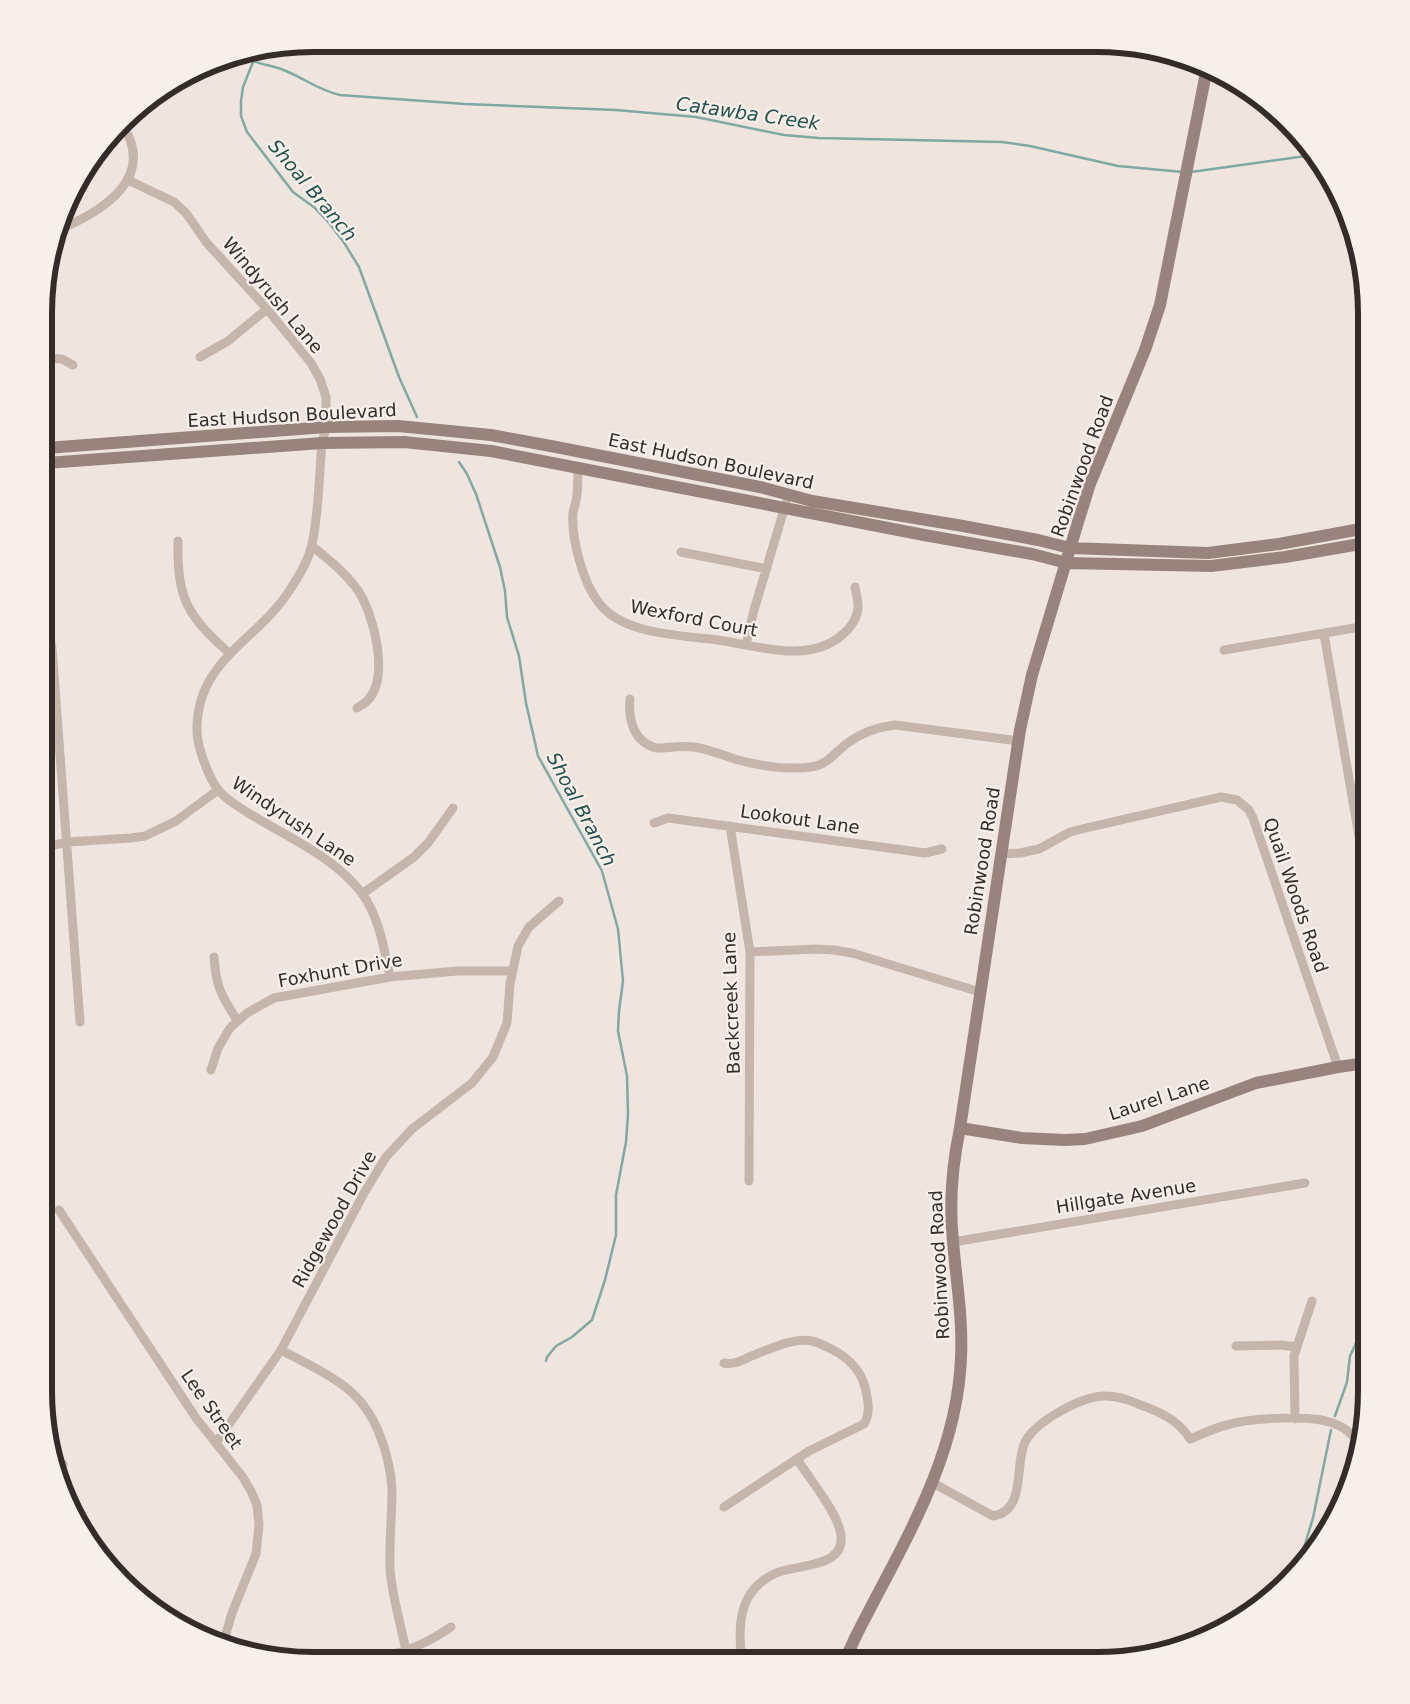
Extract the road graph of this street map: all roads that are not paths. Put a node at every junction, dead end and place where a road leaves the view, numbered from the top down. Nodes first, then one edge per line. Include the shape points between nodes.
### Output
1 (1205, 76) edge
2 (127, 131) edge
3 (128, 180) junction
4 (67, 226) edge
5 (267, 309) junction
6 (200, 356) dead end
7 (52, 358) edge
8 (73, 365) dead end
9 (326, 427) junction
10 (322, 443) junction
11 (52, 448) edge
12 (585, 453) junction
13 (52, 463) edge
14 (578, 468) junction
15 (786, 501) junction
16 (1358, 529) edge
17 (178, 541) dead end
18 (1358, 544) edge
19 (312, 546) junction
20 (1070, 548) junction
21 (681, 552) dead end
22 (1067, 563) junction
23 (767, 568) junction
24 (855, 587) dead end
25 (1358, 628) edge
26 (1324, 634) junction
27 (746, 645) junction
28 (52, 648) edge
29 (1224, 650) dead end
30 (229, 653) junction
31 (630, 699) dead end
32 (357, 708) dead end
33 (1019, 741) junction
34 (218, 790) junction
35 (453, 808) dead end
36 (654, 823) dead end
37 (1358, 825) edge
38 (730, 826) junction
39 (66, 842) junction
40 (52, 845) edge
41 (942, 849) dead end
42 (1002, 854) junction
43 (362, 894) junction
44 (559, 901) dead end
45 (750, 952) junction
46 (214, 957) dead end
47 (512, 971) junction
48 (390, 977) junction
49 (980, 992) junction
50 (237, 1020) junction
51 (80, 1022) dead end
52 (1358, 1064) edge
53 (1338, 1067) junction
54 (211, 1070) dead end
55 (960, 1128) junction
56 (749, 1181) dead end
57 (1305, 1183) dead end
58 (60, 1210) dead end
59 (953, 1242) junction
60 (1312, 1301) dead end
61 (1236, 1346) dead end
62 (1296, 1347) junction
63 (281, 1350) junction
64 (724, 1363) dead end
65 (1295, 1419) junction
66 (1353, 1437) edge
67 (216, 1443) junction
68 (797, 1459) junction
69 (933, 1483) junction
70 (724, 1507) dead end
71 (451, 1627) dead end
72 (225, 1636) edge
73 (406, 1651) junction
74 (402, 1652) edge
75 (741, 1652) edge
76 (849, 1652) edge

1 - 20 main road, Robinwood Road via 1169,266 1154,324 1090,484
2 - 3 street via 133,161
3 - 4 street via 106,204
3 - 5 street, Windyrush Lane via 174,202 186,213 206,242
5 - 6 street via 228,341
5 - 9 street, Windyrush Lane via 320,379 326,397
7 - 8 street
9 - 10 street, Windyrush Lane
9 - 11 main road, East Hudson Boulevard
9 - 12 main road, East Hudson Boulevard via 439,429 491,435
10 - 13 main road, East Hudson Boulevard
10 - 14 main road, East Hudson Boulevard via 387,441 464,447
10 - 19 street, Windyrush Lane
12 - 14 main road
12 - 15 main road, East Hudson Boulevard via 760,487
14 - 15 main road, East Hudson Boulevard
14 - 27 street, Wexford Court via 573,513 578,550 589,585 610,615 627,624 645,628
15 - 20 main road, East Hudson Boulevard via 812,500
15 - 22 main road, East Hudson Boulevard
15 - 23 street
16 - 20 main road, East Hudson Boulevard via 1208,553
17 - 30 street via 180,584 186,602 196,620
18 - 22 main road, East Hudson Boulevard via 1211,566
19 - 30 street, Windyrush Lane via 283,600
19 - 32 street via 347,577 368,608 374,626 379,658 377,678 368,702
20 - 22 main road, Robinwood Road
21 - 23 street
22 - 33 main road, Robinwood Road via 1032,675
23 - 27 street
24 - 27 street, Wexford Court via 858,606 854,620 846,632 826,646 796,652
25 - 26 street
26 - 29 street
26 - 37 street
28 - 39 street
30 - 34 street, Windyrush Lane via 208,682 198,717 201,753
31 - 33 street via 632,724 641,740 650,746 695,747 738,760 782,767 820,764 865,732 895,725
33 - 42 main road, Robinwood Road
34 - 39 street via 176,821 145,836
34 - 43 street, Windyrush Lane via 239,808 330,861
35 - 43 street via 414,857
36 - 38 street, Lookout Lane via 668,818
38 - 41 street, Lookout Lane via 925,852
38 - 45 street, Backcreek Lane
39 - 40 street
39 - 51 street
42 - 49 main road, Robinwood Road
42 - 53 street, Quail Woods Road via 1039,848 1070,832 1149,812 1221,797 1237,800 1253,818
43 - 48 street, Windyrush Lane via 376,920
44 - 47 street, Ridgewood Drive via 536,919 523,936
45 - 49 street via 834,950 852,953
45 - 56 street, Backcreek Lane
46 - 50 street via 215,978
47 - 48 street, Foxhunt Drive via 457,971
47 - 63 street, Ridgewood Drive via 507,1023 493,1057 472,1083 412,1129 386,1157
48 - 50 street, Foxhunt Drive via 284,995
49 - 55 main road, Robinwood Road
50 - 54 street, Foxhunt Drive via 218,1048
52 - 53 main road, Laurel Lane
53 - 55 main road, Laurel Lane via 1256,1083 1142,1126 1085,1139 1022,1138
55 - 59 main road, Robinwood Road via 952,1180
57 - 59 street, Hillgate Avenue
58 - 67 street, Lee Street via 196,1418
59 - 69 main road, Robinwood Road via 960,1305 959,1383 951,1428
60 - 62 street
61 - 62 street
62 - 65 street
63 - 67 street, Ridgewood Drive
63 - 73 street via 328,1375 349,1391 360,1401 376,1427 390,1474 390,1571
64 - 68 street via 734,1364 778,1346 808,1340 842,1355 857,1370 869,1405 869,1416 864,1424
65 - 66 street via 1336,1424
65 - 69 street via 1238,1422 1190,1439 1178,1423 1142,1405 1117,1397 1090,1398 1055,1415 1025,1441 1016,1494 1010,1507 1000,1515 993,1516
67 - 72 street, Lee Street via 251,1491 257,1505 259,1525 256,1554
68 - 70 street
68 - 75 street via 835,1516 841,1542 826,1561 778,1572 752,1591 742,1614
69 - 76 main road, Robinwood Road
71 - 73 street
73 - 74 street

